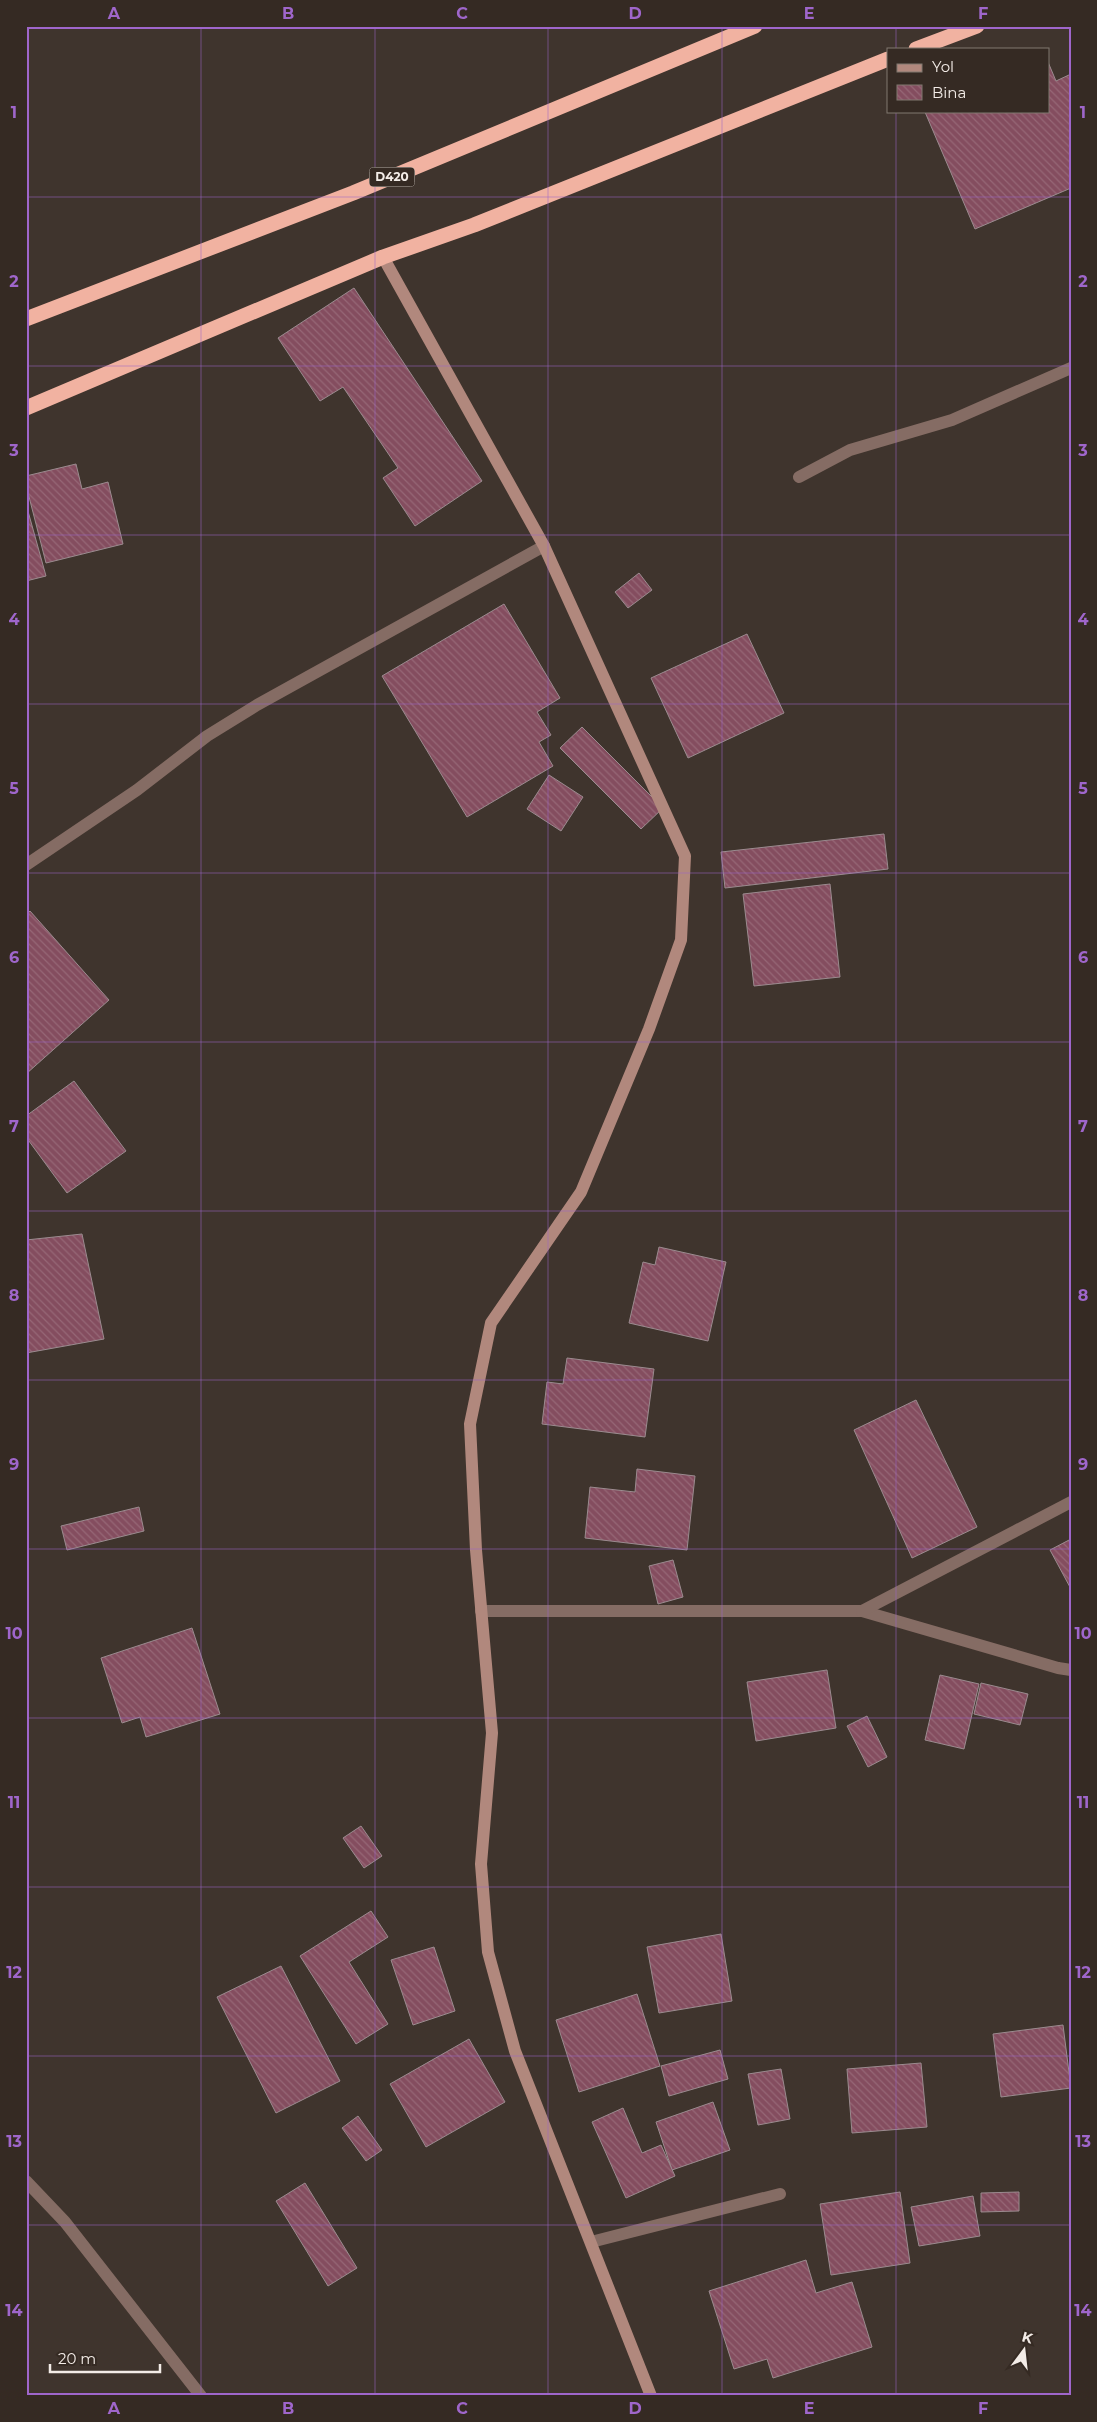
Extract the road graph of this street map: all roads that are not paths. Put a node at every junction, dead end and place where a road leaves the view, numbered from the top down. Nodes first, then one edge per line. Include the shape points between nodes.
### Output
1 (755, 26) edge
2 (977, 26) edge
3 (919, 48) edge
4 (887, 59) edge
5 (383, 257) junction
6 (26, 319) edge
7 (1071, 368) edge
8 (26, 408) edge
9 (799, 477) dead end
10 (544, 546) junction
11 (26, 865) edge
12 (1071, 1502) edge
13 (481, 1611) junction
14 (862, 1611) junction
15 (1071, 1670) edge
16 (26, 2181) edge
17 (780, 2194) dead end
18 (591, 2242) junction
19 (201, 2396) edge
20 (651, 2396) edge

1 - 6 highway, D420 via 353,193
2 - 3 highway
4 - 5 highway via 474,226
5 - 8 highway
5 - 10 street
7 - 9 street via 952,420 850,450
10 - 11 street via 257,705 207,736 137,790
10 - 13 street via 685,856 681,940 649,1029 581,1192 492,1323 470,1424
12 - 14 street
13 - 14 street
13 - 18 street via 492,1733 481,1864 488,1952 516,2051
14 - 15 street
16 - 19 street via 65,2222
17 - 18 street
18 - 20 street

